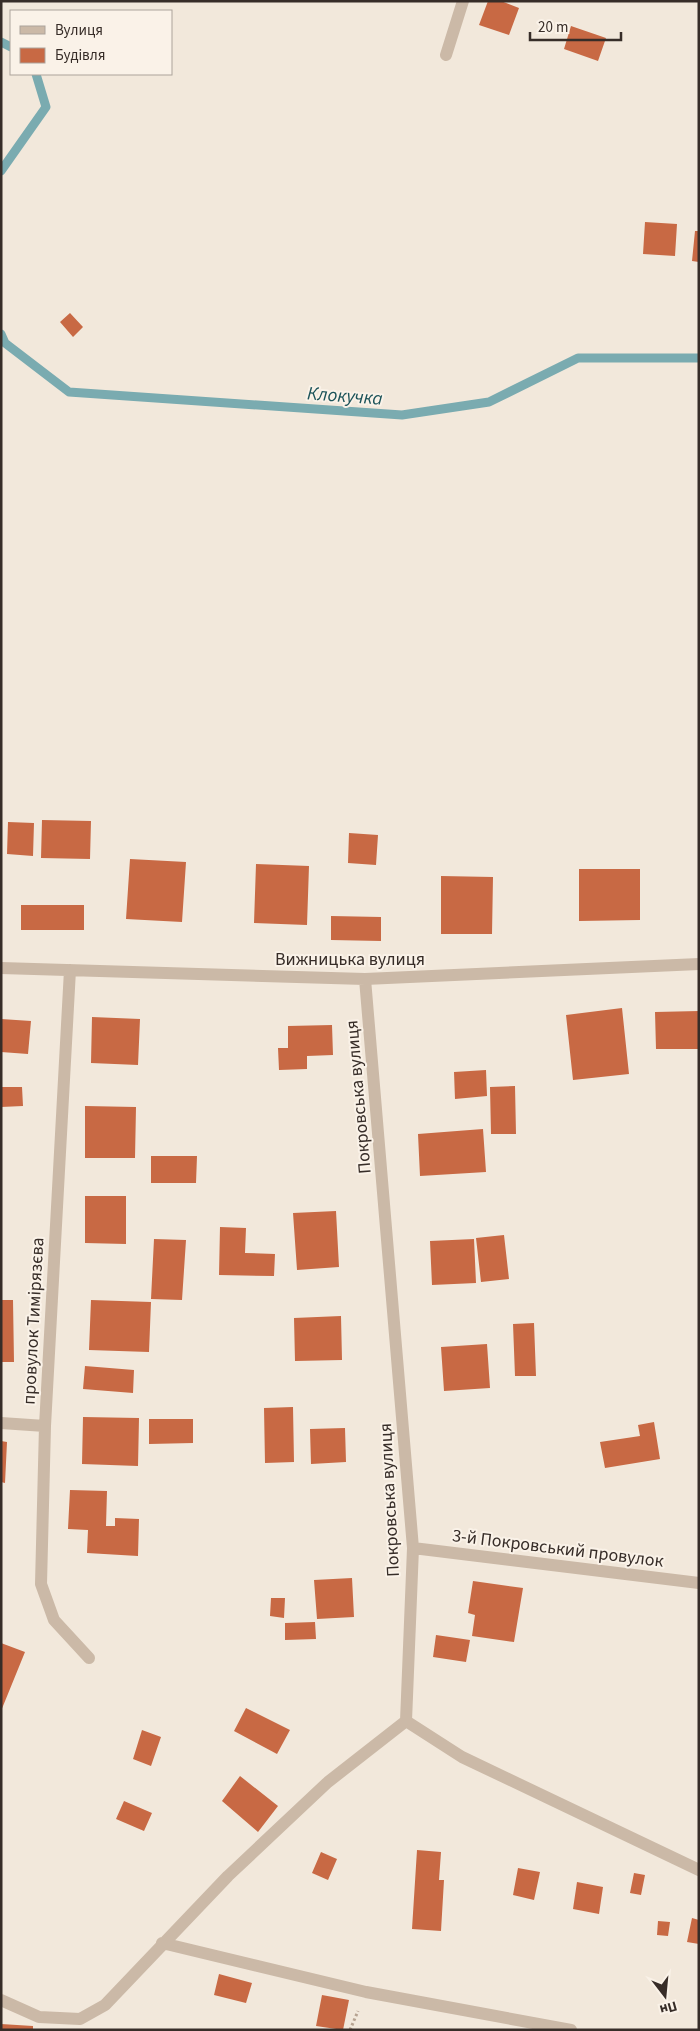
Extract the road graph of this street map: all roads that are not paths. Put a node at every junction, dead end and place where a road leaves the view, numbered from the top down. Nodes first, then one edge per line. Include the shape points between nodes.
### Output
1 (463, 1) edge
2 (446, 55) dead end
3 (699, 964) edge
4 (1, 968) edge
5 (70, 970) junction
6 (365, 979) junction
7 (1, 1423) edge
8 (45, 1426) junction
9 (413, 1548) junction
10 (699, 1583) edge
11 (89, 1658) dead end
12 (406, 1721) junction
13 (699, 1870) edge
14 (162, 1943) junction
15 (1, 2000) edge
16 (82, 2025) edge
17 (571, 2030) edge

1 - 2 street
3 - 6 street, Вижницька вулиця
4 - 5 street, Вижницька вулиця
5 - 6 street, Вижницька вулиця
5 - 8 street, провулок Тимірязєва
6 - 9 street, Покровська вулиця
7 - 8 street
8 - 11 street, провулок Тимірязєва via 41,1584 54,1620
9 - 10 street, 3-й Покровський провулок
9 - 12 street, Покровська вулиця
12 - 13 street via 462,1757
12 - 14 street via 328,1782
14 - 16 street
14 - 17 street via 366,1992
15 - 16 street via 39,2016

